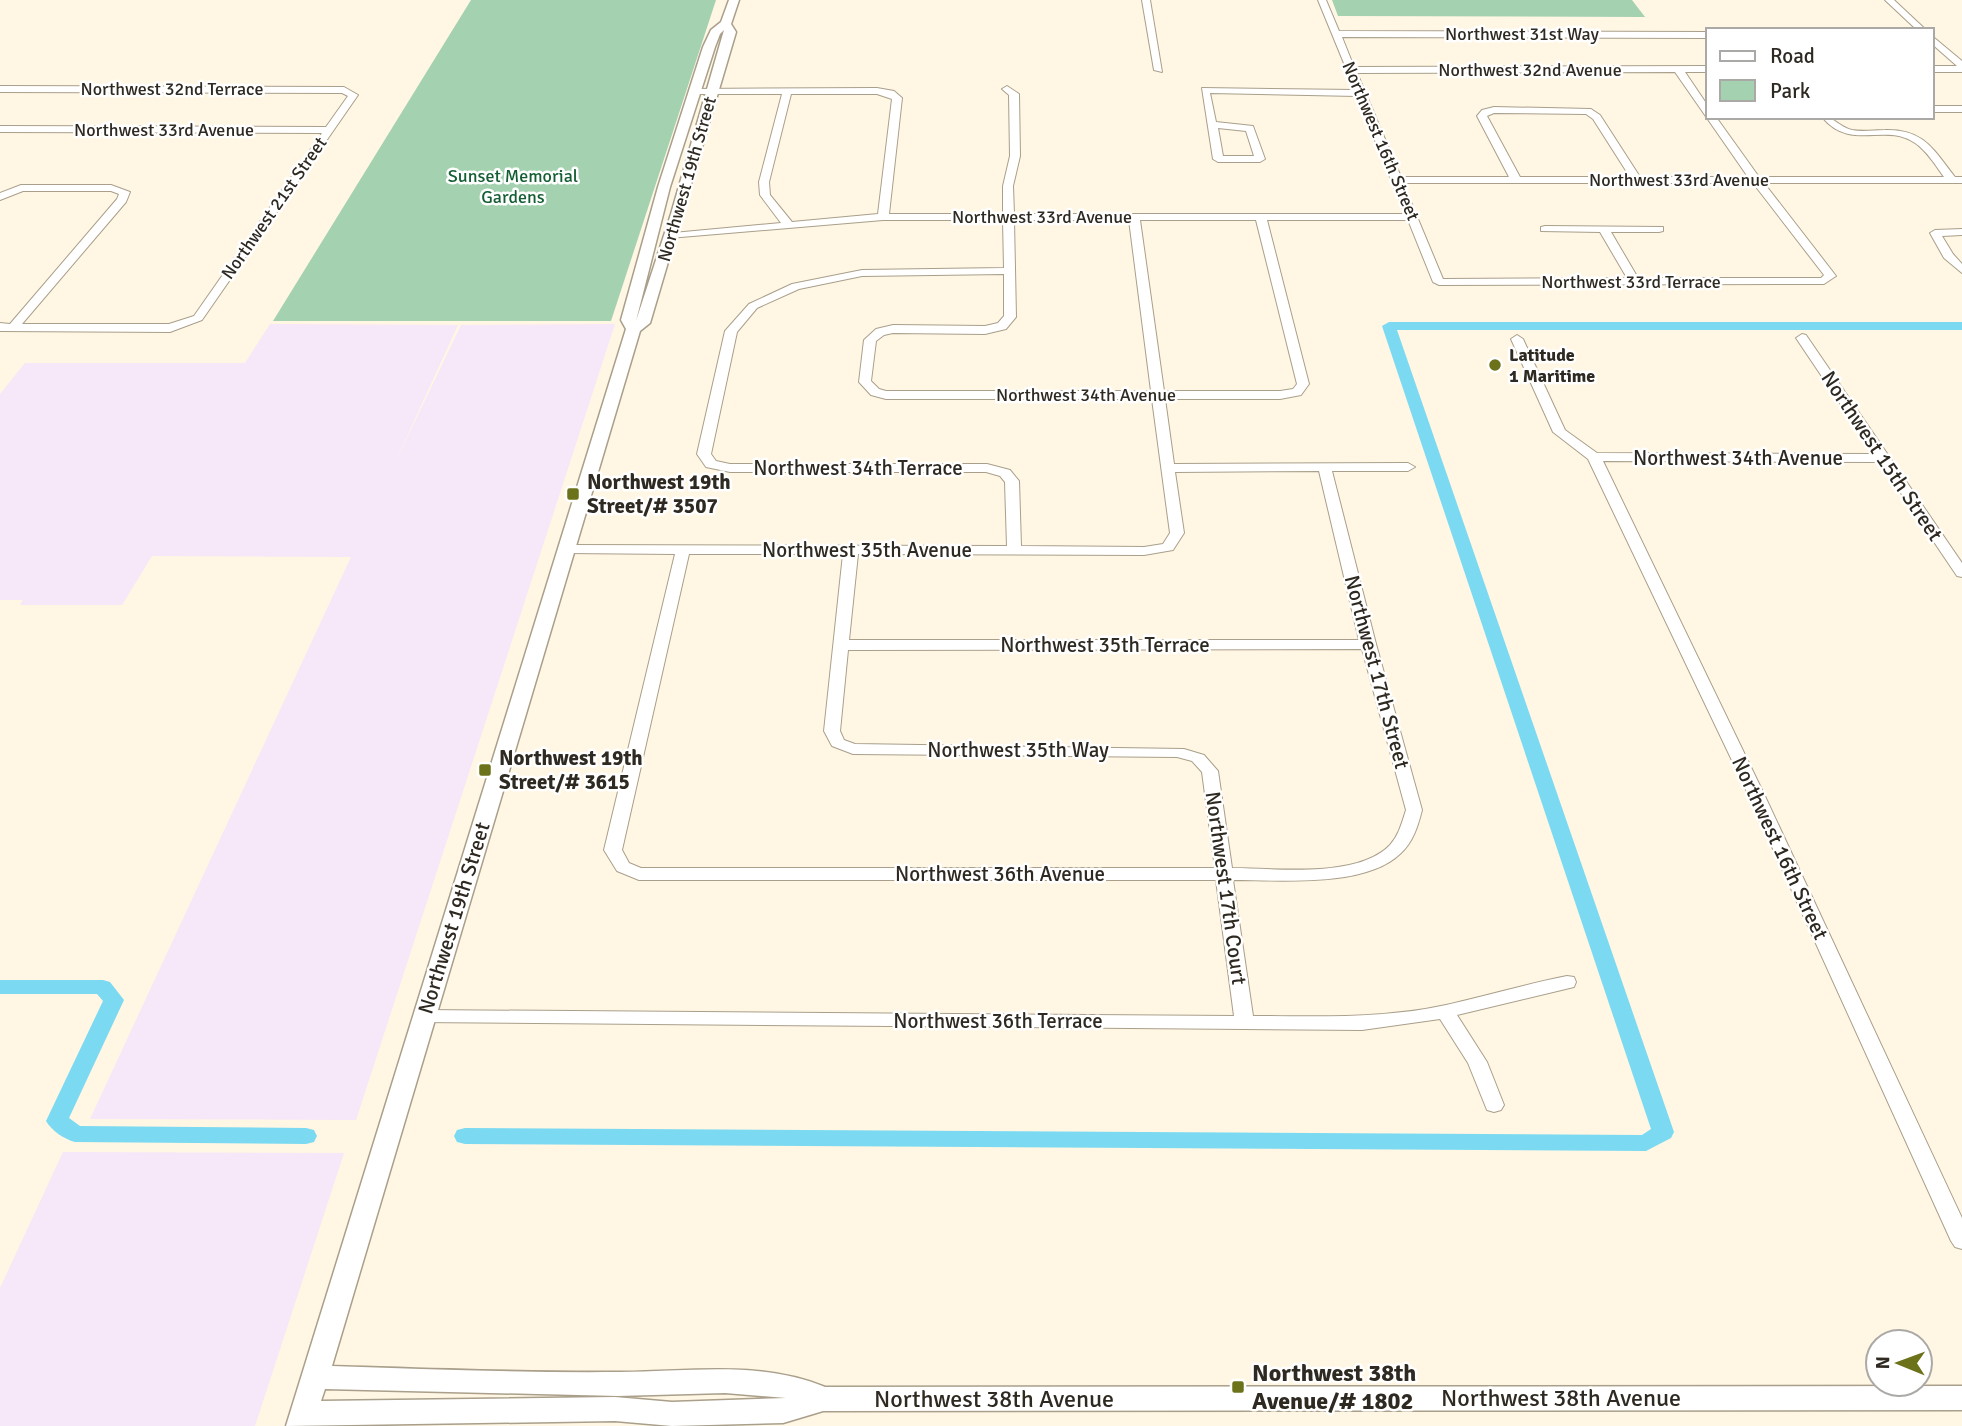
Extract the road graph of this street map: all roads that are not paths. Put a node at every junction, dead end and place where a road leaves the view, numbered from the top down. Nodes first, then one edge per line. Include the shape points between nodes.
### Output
1 (734, 0) edge
2 (1146, 0) edge
3 (1322, 0) edge
4 (1889, 0) edge
5 (726, 24) junction
6 (1920, 28) edge
7 (1336, 34) junction
8 (1706, 35) edge
9 (1934, 41) edge
10 (1962, 67) edge
11 (1678, 69) junction
12 (1706, 69) edge
13 (1934, 69) edge
14 (1159, 70) dead end
15 (1351, 70) junction
16 (0, 89) edge
17 (1007, 89) dead end
18 (344, 90) joint
19 (695, 91) junction
20 (712, 91) junction
21 (787, 91) junction
22 (1361, 93) junction
23 (1934, 109) edge
24 (1962, 109) edge
25 (1706, 110) edge
26 (1713, 119) edge
27 (1828, 119) edge
28 (1212, 125) junction
29 (0, 129) edge
30 (328, 130) junction
31 (1397, 180) junction
32 (1516, 180) junction
33 (1637, 180) junction
34 (1758, 180) junction
35 (1957, 180) edge
36 (0, 197) edge
37 (883, 217) junction
38 (1008, 217) junction
39 (1134, 217) junction
40 (1261, 217) junction
41 (1412, 217) junction
42 (789, 226) junction
43 (1545, 229) dead end
44 (1604, 229) junction
45 (1659, 229) dead end
46 (1962, 232) edge
47 (673, 236) junction
48 (1962, 270) edge
49 (1009, 271) junction
50 (1439, 282) joint
51 (1635, 283) junction
52 (6, 327) edge
53 (633, 329) junction
54 (1802, 338) dead end
55 (1517, 339) dead end
56 (1158, 395) junction
57 (1594, 457) junction
58 (1882, 458) junction
59 (1408, 467) dead end
60 (1168, 468) junction
61 (1325, 468) junction
62 (566, 550) junction
63 (682, 550) junction
64 (852, 550) junction
65 (1014, 551) junction
66 (1962, 573) edge
67 (842, 645) junction
68 (1368, 645) junction
69 (1198, 758) joint
70 (1378, 863) joint
71 (1225, 874) junction
72 (1567, 982) dead end
73 (1446, 1012) junction
74 (424, 1017) junction
75 (1244, 1022) junction
76 (1494, 1105) dead end
77 (1962, 1241) edge
78 (315, 1377) junction
79 (1962, 1398) edge
80 (823, 1399) junction
81 (302, 1420) edge

1 - 5 street, Northwest 19th Street
2 - 14 street
3 - 7 street, Northwest 16th Street
4 - 6 street
5 - 19 street, Northwest 19th Street via 715,32
5 - 20 street, Northwest 19th Street via 731,32
7 - 8 street, Northwest 31st Way
7 - 15 street, Northwest 16th Street
9 - 10 street
10 - 13 street
11 - 12 street, Northwest 32nd Avenue
11 - 15 street, Northwest 32nd Avenue
11 - 25 street
15 - 22 street, Northwest 16th Street
16 - 18 street, Northwest 32nd Terrace
17 - 38 street via 1014,94 1015,156 1007,186
18 - 30 street, Northwest 21st Street via 354,95
19 - 20 street
19 - 53 street, Northwest 19th Street via 642,264 628,320
20 - 21 street
20 - 47 street, Northwest 19th Street
21 - 37 street via 891,93 897,98
21 - 42 street via 764,182 765,195
22 - 28 street via 1205,90
22 - 31 street, Northwest 16th Street
23 - 24 street
26 - 34 street
27 - 35 street via 1843,132 1894,134 1920,141
28 - 28 street via 1218,159 1260,159 1250,128
29 - 30 street, Northwest 33rd Avenue
30 - 52 street, Northwest 21st Street via 198,318 170,328
31 - 32 street, Northwest 33rd Avenue
31 - 41 street, Northwest 16th Street
32 - 33 street, Northwest 33rd Avenue
32 - 33 street via 1482,116 1485,112 1588,111 1597,117
33 - 34 street, Northwest 33rd Avenue
34 - 35 street, Northwest 33rd Avenue
34 - 51 street, Northwest 33rd Terrace via 1830,276 1824,281
36 - 52 street via 12,190 111,188 125,192
37 - 38 street, Northwest 33rd Avenue
37 - 42 street, Northwest 33rd Avenue
38 - 39 street, Northwest 33rd Avenue
38 - 49 street
39 - 40 street, Northwest 33rd Avenue
39 - 56 street
40 - 41 street, Northwest 33rd Avenue
40 - 56 street, Northwest 34th Avenue via 1303,384 1297,392 1280,395
41 - 50 street, Northwest 16th Street
42 - 47 street, Northwest 33rd Avenue
43 - 44 street
44 - 45 street
44 - 51 street
46 - 48 street via 1935,233
47 - 53 street, Northwest 19th Street via 643,324
49 - 56 street, Northwest 34th Avenue via 1010,317 1002,326 880,332 870,340 865,382 886,395
49 - 65 street, Northwest 34th Terrace via 903,270 838,277 796,286 753,306 731,331 704,454 711,464 730,468 987,468 1005,473 1012,481
50 - 51 street, Northwest 33rd Terrace
53 - 62 street, Northwest 19th Street
54 - 58 street, Northwest 15th Street
55 - 57 street via 1559,432
56 - 60 street
57 - 58 street, Northwest 34th Avenue
57 - 77 street, Northwest 16th Street
58 - 66 street, Northwest 15th Street
59 - 61 street
60 - 61 street
60 - 65 street, Northwest 35th Avenue via 1178,533 1168,547
61 - 68 street, Northwest 17th Street
62 - 63 street, Northwest 35th Avenue
62 - 74 street, Northwest 19th Street
63 - 64 street, Northwest 35th Avenue
63 - 71 street, Northwest 36th Avenue via 613,850 623,867 639,874
64 - 65 street, Northwest 35th Avenue
64 - 67 street
67 - 68 street, Northwest 35th Terrace
67 - 69 street, Northwest 35th Way via 832,731 838,743 853,749 1178,752
68 - 70 street, Northwest 17th Street via 1413,810 1399,849
69 - 71 street, Northwest 17th Court via 1210,771
70 - 71 street, Northwest 36th Avenue via 1334,874
71 - 75 street, Northwest 17th Court
72 - 73 street, Northwest 36th Terrace
73 - 75 street, Northwest 36th Terrace via 1362,1023
73 - 76 street via 1477,1062
74 - 75 street, Northwest 36th Terrace
74 - 78 street, Northwest 19th Street
78 - 80 street, Northwest 38th Avenue via 766,1383 808,1389
78 - 81 street, Northwest 19th Street
79 - 80 street, Northwest 38th Avenue
80 - 81 street, Northwest 38th Avenue via 783,1411 673,1415 615,1409

